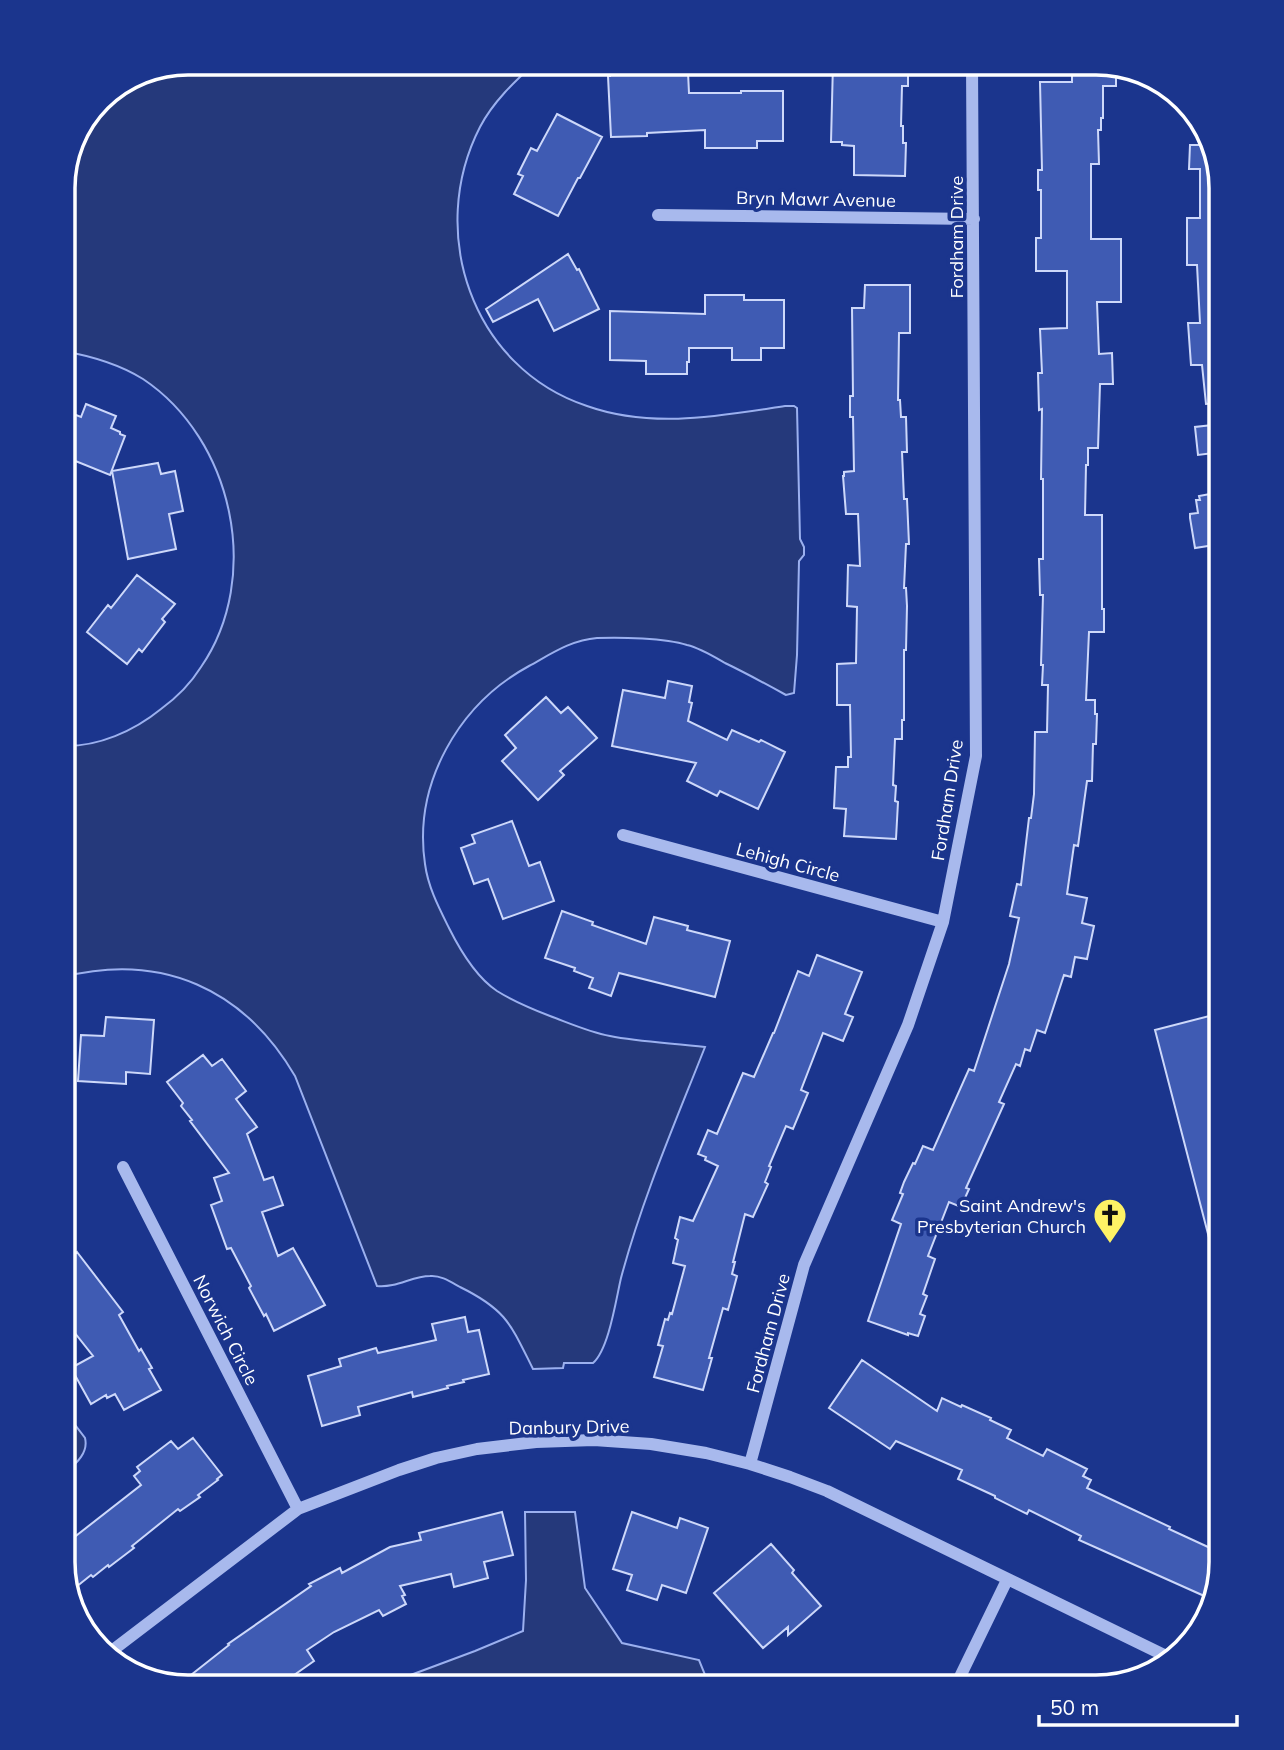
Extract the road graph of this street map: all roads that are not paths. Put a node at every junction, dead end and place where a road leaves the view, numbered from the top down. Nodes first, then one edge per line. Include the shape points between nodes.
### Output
1 (972, 75) edge
2 (658, 215) dead end
3 (974, 219) junction
4 (623, 835) dead end
5 (943, 922) junction
6 (123, 1167) dead end
7 (750, 1464) junction
8 (298, 1509) junction
9 (1007, 1580) junction
10 (116, 1648) edge
11 (1161, 1654) edge
12 (961, 1675) edge

1 - 3 street, Fordham Drive
2 - 3 street, Bryn Mawr Avenue
3 - 5 street, Fordham Drive via 976,757
4 - 5 street, Lehigh Circle
5 - 7 street, Fordham Drive via 908,1025 804,1265
6 - 8 street, Norwich Circle
7 - 8 street, Danbury Drive via 651,1444 536,1442 436,1458
7 - 9 street, Danbury Drive via 827,1491
8 - 10 street, Danbury Drive
9 - 11 street, Danbury Drive
9 - 12 street

